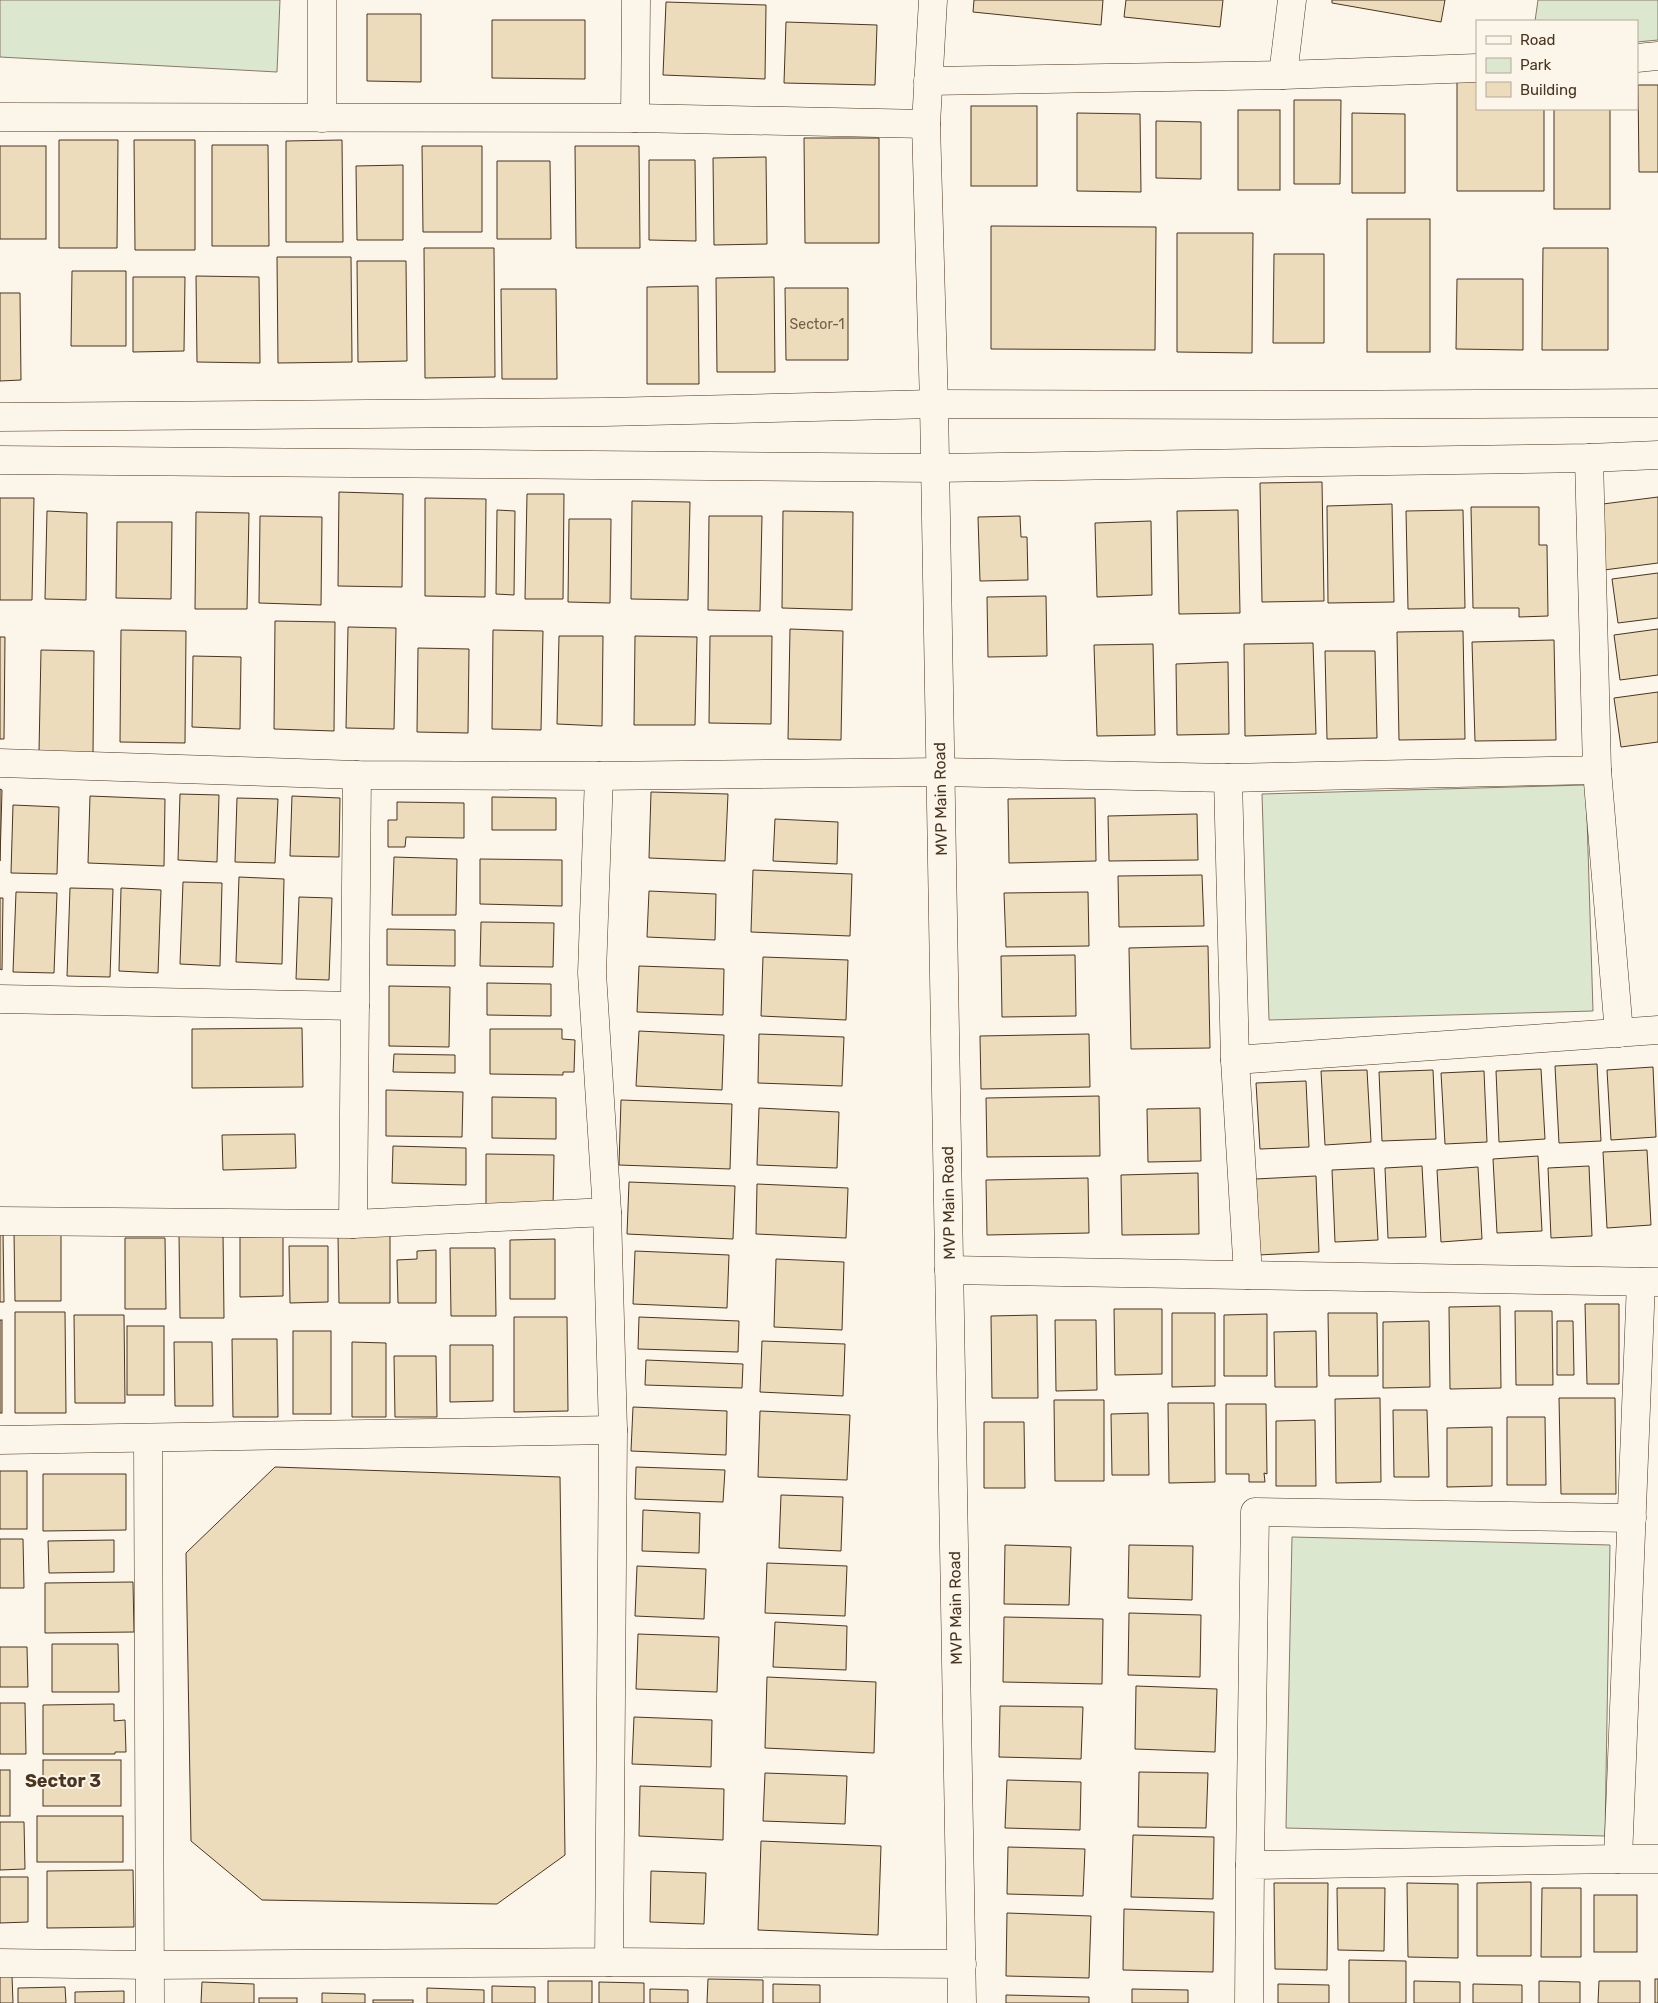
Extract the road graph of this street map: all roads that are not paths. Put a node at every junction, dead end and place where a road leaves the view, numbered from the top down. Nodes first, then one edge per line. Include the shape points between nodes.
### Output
1 (322, 0) edge
2 (636, 0) edge
3 (933, 0) edge
4 (1292, 0) edge
5 (1658, 56) edge
6 (1638, 58) edge
7 (1476, 68) edge
8 (1283, 75) junction
9 (928, 82) junction
10 (0, 117) edge
11 (322, 118) junction
12 (635, 118) junction
13 (926, 124) junction
14 (1658, 403) edge
15 (934, 404) junction
16 (0, 417) edge
17 (1658, 455) edge
18 (1589, 458) junction
19 (0, 460) edge
20 (934, 468) junction
21 (0, 763) edge
22 (1597, 770) junction
23 (940, 772) junction
24 (357, 775) junction
25 (599, 776) junction
26 (1228, 778) junction
27 (0, 999) edge
28 (355, 1006) junction
29 (1658, 1030) edge
30 (1619, 1032) junction
31 (1235, 1060) junction
32 (607, 1212) junction
33 (0, 1221) edge
34 (353, 1224) junction
35 (949, 1270) junction
36 (1248, 1275) junction
37 (1650, 1282) edge
38 (613, 1430) junction
39 (148, 1439) junction
40 (0, 1440) edge
41 (1632, 1518) junction
42 (1618, 1859) junction
43 (1658, 1859) edge
44 (1250, 1865) junction
45 (609, 1962) junction
46 (0, 1963) edge
47 (150, 1964) junction
48 (962, 1964) junction
49 (150, 2003) edge
50 (962, 2003) edge
51 (1249, 2003) edge

1 - 11 street
2 - 12 street
3 - 9 street, MVP Main Road
4 - 8 street
5 - 6 street
7 - 8 street
8 - 9 street
9 - 13 street, MVP Main Road
10 - 11 street
11 - 12 street
12 - 13 street
13 - 15 street, MVP Main Road
14 - 15 street
15 - 16 street via 605,412
15 - 20 street, MVP Main Road
17 - 18 street
18 - 20 street
18 - 22 street
19 - 20 street
20 - 23 street, MVP Main Road
21 - 24 street
22 - 26 street
22 - 30 street
23 - 25 street
23 - 26 street
23 - 35 street, MVP Main Road
24 - 25 street
24 - 28 street
25 - 32 street via 592,973
26 - 31 street
27 - 28 street
28 - 34 street
29 - 30 street
30 - 31 street
31 - 36 street
32 - 34 street
32 - 38 street
33 - 34 street
35 - 36 street
35 - 48 street, MVP Main Road
36 - 37 street
37 - 41 street
38 - 39 street
38 - 45 street
39 - 40 street
39 - 47 street
41 - 42 street
41 - 44 street via 1256,1512
42 - 43 street
42 - 44 street
44 - 51 street
45 - 47 street
45 - 48 street
46 - 47 street
47 - 49 street
48 - 50 street, MVP Main Road

